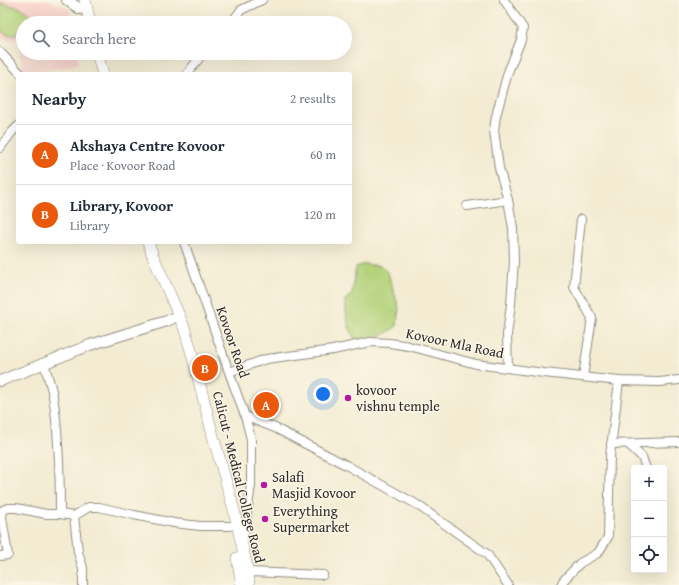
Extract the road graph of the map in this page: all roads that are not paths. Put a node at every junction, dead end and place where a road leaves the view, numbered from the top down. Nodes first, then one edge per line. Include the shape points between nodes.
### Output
1 (67, 0) edge
2 (262, 0) edge
3 (504, 0) edge
4 (81, 3) edge
5 (82, 16) edge
6 (87, 16) edge
7 (236, 16) edge
8 (0, 52) edge
9 (91, 60) edge
10 (99, 60) edge
11 (199, 60) edge
12 (19, 72) edge
13 (94, 72) edge
14 (102, 72) edge
15 (190, 72) edge
16 (16, 128) edge
17 (0, 148) edge
18 (508, 200) junction
19 (467, 206) dead end
20 (581, 218) dead end
21 (142, 244) edge
22 (149, 244) edge
23 (185, 244) edge
24 (162, 284) junction
25 (176, 317) junction
26 (44, 364) junction
27 (508, 368) junction
28 (229, 372) junction
29 (583, 377) junction
30 (679, 380) edge
31 (0, 381) edge
32 (618, 381) junction
33 (245, 416) junction
34 (679, 442) edge
35 (611, 444) junction
36 (628, 444) junction
37 (645, 465) edge
38 (60, 514) junction
39 (74, 516) junction
40 (1, 518) edge
41 (230, 526) junction
42 (241, 553) junction
43 (0, 556) edge
44 (248, 572) junction
45 (323, 576) dead end
46 (83, 585) edge
47 (242, 585) edge
48 (249, 585) edge
49 (508, 585) edge
50 (561, 585) edge

1 - 4 street
2 - 7 street via 241,10
3 - 18 street via 523,28 508,72 494,130 499,168
4 - 5 main road
4 - 6 main road
8 - 12 street
9 - 13 main road
10 - 14 main road
11 - 15 street
16 - 17 street
18 - 19 street
18 - 27 street via 513,228 514,261 507,335
20 - 29 street via 574,287 592,318
21 - 24 main road via 147,259
22 - 24 main road
23 - 28 street, Kovoor Road
24 - 25 main road
25 - 26 street via 90,345
25 - 41 main road
25 - 42 main road, Calicut - Medical College Road via 184,327 192,354 234,510
26 - 31 street
26 - 38 street via 56,419
27 - 28 street, Kovoor Mla Road via 476,364 390,342 370,342 266,359
27 - 29 street, Kovoor Mla Road
28 - 33 street, Kovoor Road
29 - 32 street, Kovoor Mla Road
30 - 32 street, Kovoor Mla Road
32 - 35 street
33 - 42 street, Kovoor Road via 251,439 252,485
33 - 49 street via 275,428 416,504 487,554
34 - 36 street
35 - 36 street
35 - 50 street via 608,537 598,553 580,562
36 - 37 street via 642,457
38 - 39 street
38 - 40 street via 8,508 3,510
39 - 41 street via 89,507 99,507 174,523
39 - 46 street via 78,552 83,568
40 - 43 street via 8,555
41 - 42 main road
42 - 44 main road, Calicut - Medical College Road
42 - 47 main road
44 - 45 street
44 - 48 main road, Calicut - Medical College Road

